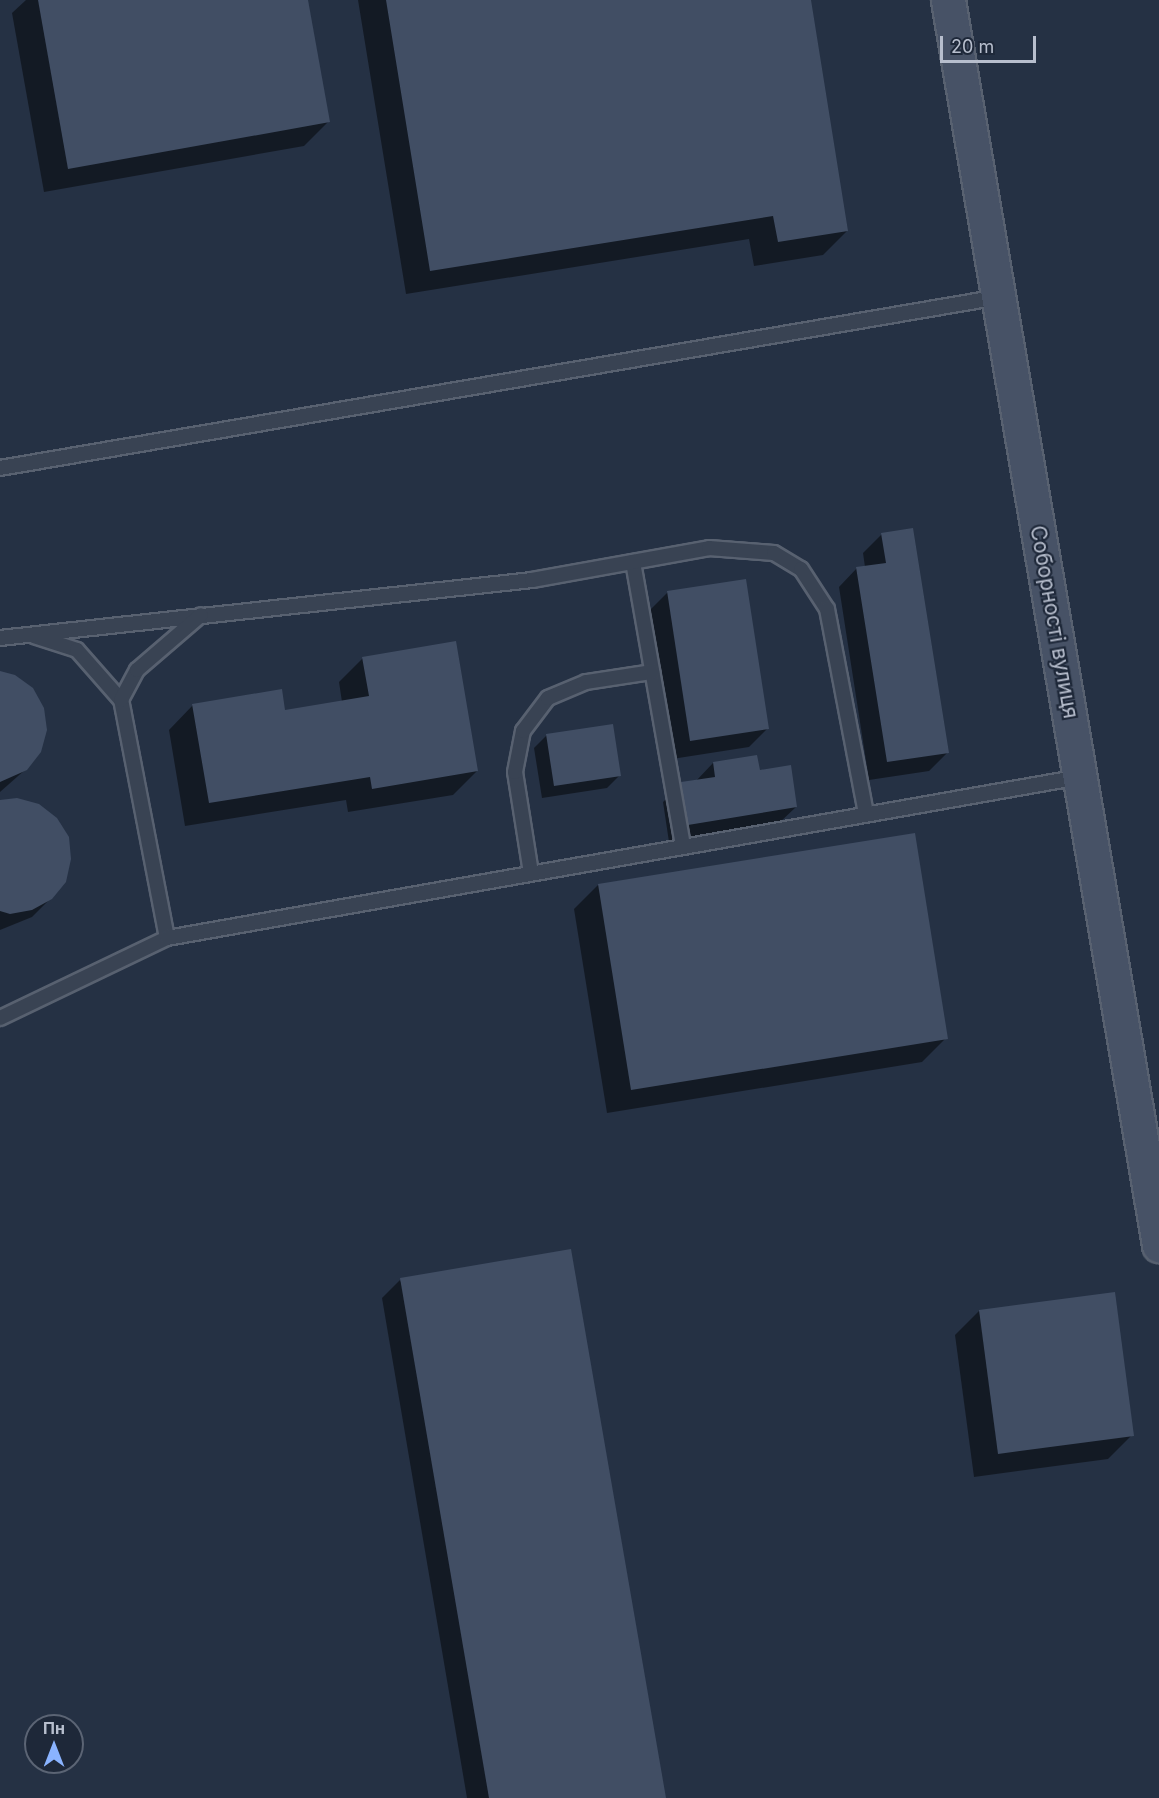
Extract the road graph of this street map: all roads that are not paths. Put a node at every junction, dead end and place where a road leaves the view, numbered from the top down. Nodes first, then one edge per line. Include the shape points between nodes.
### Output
1 (948, 0) edge
2 (999, 297) junction
3 (0, 468) edge
4 (633, 562) junction
5 (201, 615) junction
6 (28, 634) junction
7 (0, 638) edge
8 (652, 672) junction
9 (121, 700) junction
10 (1080, 777) junction
11 (866, 814) junction
12 (683, 846) junction
13 (531, 873) junction
14 (167, 938) junction
15 (0, 1018) edge
16 (1159, 1245) edge

1 - 2 street, Соборності вулиця
2 - 3 lane
2 - 10 street, Соборності вулиця
4 - 5 lane via 532,580
4 - 8 lane
4 - 11 lane via 709,548 774,553 801,569 827,609
5 - 6 lane
5 - 9 lane via 137,670
6 - 7 lane
6 - 9 lane via 77,650
8 - 12 lane
8 - 13 lane via 586,682 548,698 523,731 515,772
9 - 14 lane
10 - 11 lane
10 - 16 street, Соборності вулиця
11 - 12 lane
12 - 13 lane
13 - 14 lane
14 - 15 lane

